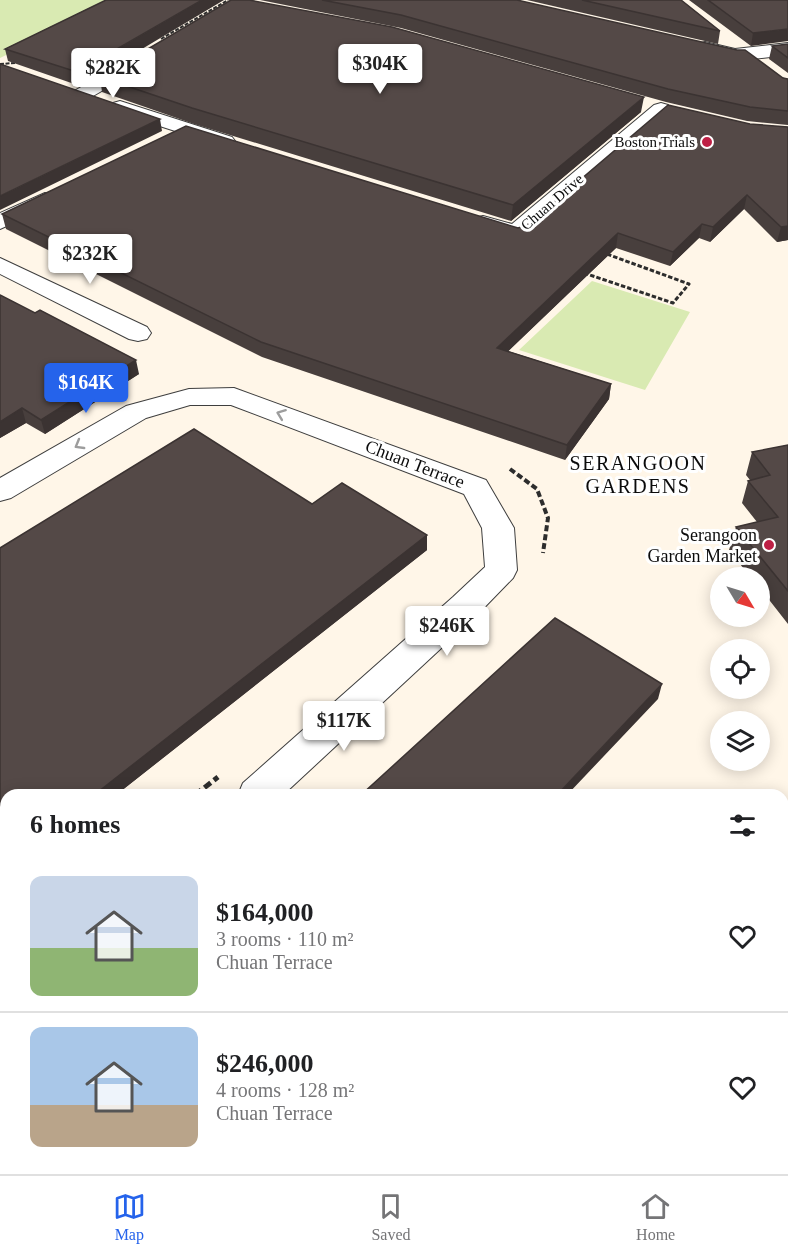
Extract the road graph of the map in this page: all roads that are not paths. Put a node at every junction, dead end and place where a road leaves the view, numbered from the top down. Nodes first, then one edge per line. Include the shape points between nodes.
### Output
1 (716, 32) edge
2 (689, 44) edge
3 (788, 49) edge
4 (155, 52) edge
5 (747, 54) junction
6 (772, 73) edge
7 (61, 88) edge
8 (81, 96) junction
9 (639, 102) edge
10 (661, 109) junction
11 (683, 114) edge
12 (186, 130) junction
13 (162, 142) edge
14 (248, 148) edge
15 (61, 192) edge
16 (464, 217) edge
17 (0, 222) edge
18 (0, 265) edge
19 (138, 333) dead end
20 (0, 490) edge
21 (264, 789) edge

1 - 5 street
2 - 5 street via 735,55
3 - 5 street
4 - 8 street
5 - 6 street
7 - 8 street
8 - 12 street
9 - 10 street
10 - 11 street
10 - 16 street, Chuan Drive via 516,233
12 - 13 street
12 - 14 street
15 - 17 street
18 - 19 street
21 -> 20 street, Chuan Terrace via 501,570 498,528 475,487 234,396 189,397 136,412

